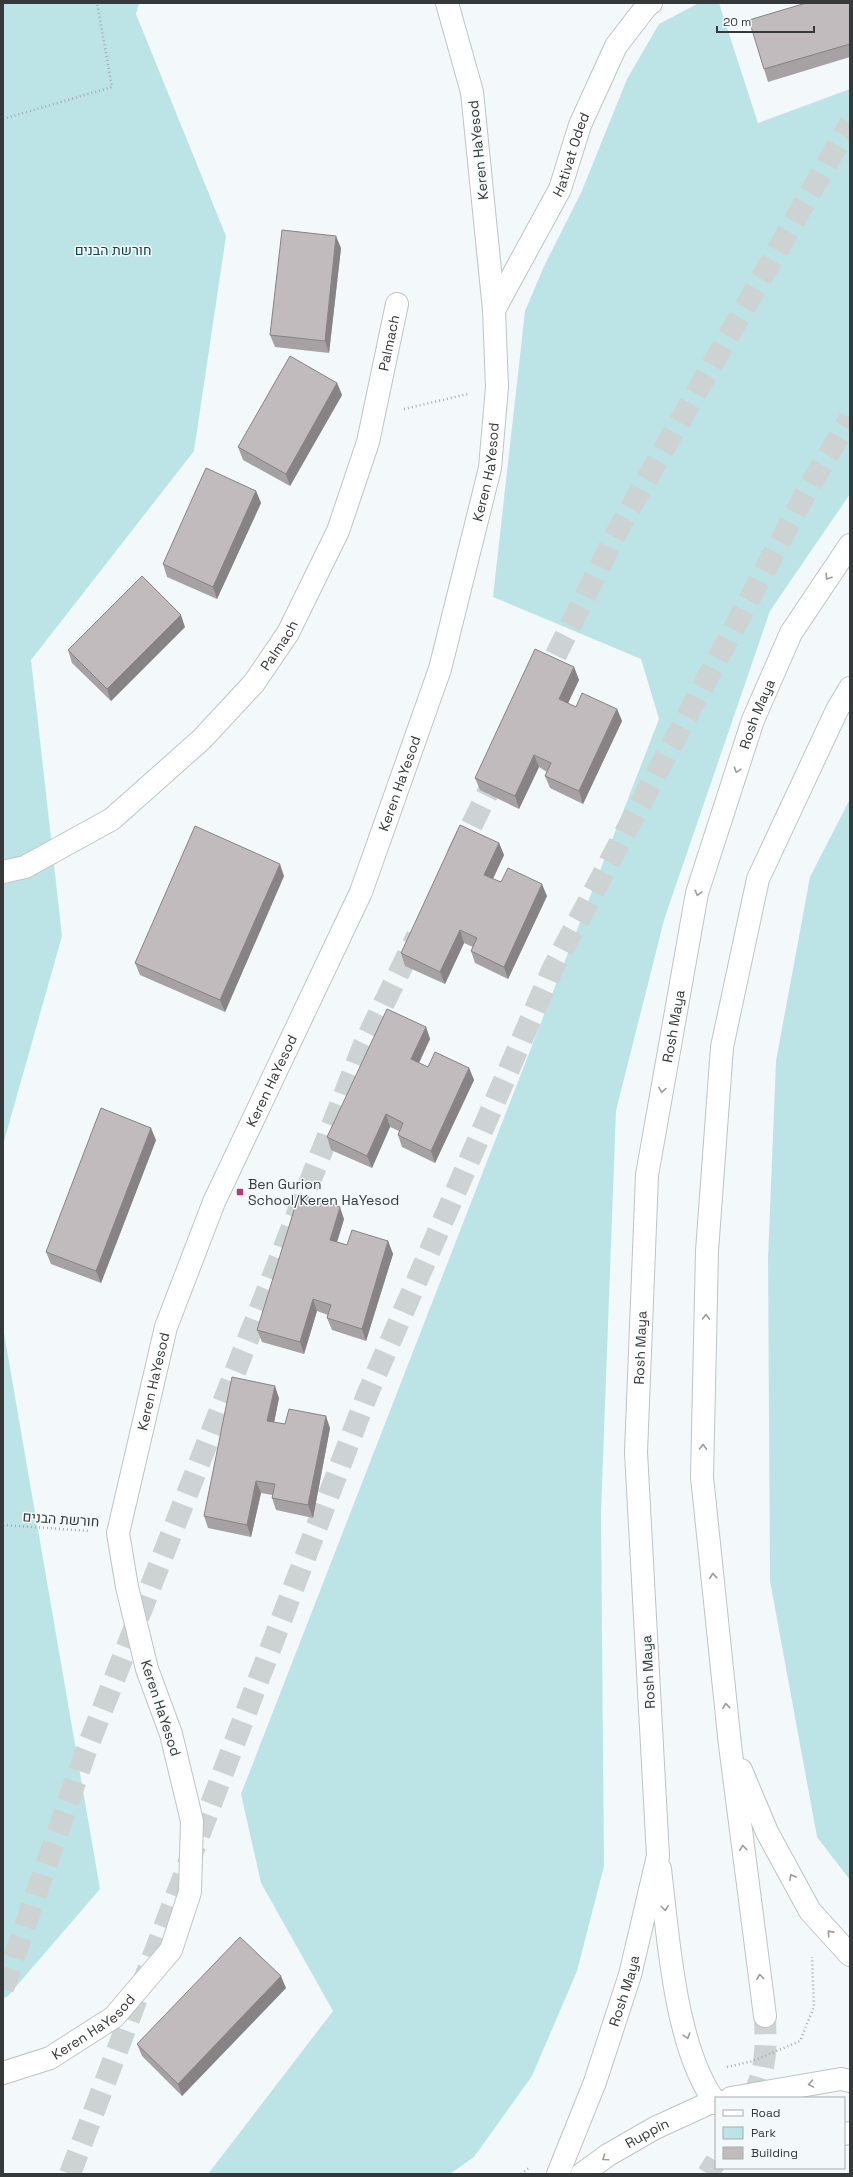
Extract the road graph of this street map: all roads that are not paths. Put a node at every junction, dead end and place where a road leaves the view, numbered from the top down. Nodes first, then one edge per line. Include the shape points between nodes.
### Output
1 (447, 3) edge
2 (651, 3) edge
3 (397, 304) dead end
4 (494, 310) junction
5 (850, 545) edge
6 (850, 688) edge
7 (3, 872) edge
8 (730, 1745) junction
9 (658, 1856) junction
10 (850, 1955) edge
11 (765, 2016) tunnel mouth
12 (3, 2073) edge
13 (850, 2080) edge
14 (716, 2097) edge
15 (741, 2097) edge
16 (715, 2103) edge
17 (558, 2174) edge
18 (582, 2174) edge

1 - 4 street, Keren HaYesod via 472,92
2 - 4 street, Hativat Oded via 616,46 580,126 560,189
3 - 7 street, Palmach via 368,442 338,531 288,633 254,683 202,739 112,819 25,867
4 - 12 street, Keren HaYesod via 497,387 490,468 440,669 361,892 214,1202 166,1327 118,1533 127,1587 147,1669 171,1734 192,1821 190,1892 170,1950 114,2017 50,2058
5 -> 9 street, Rosh Maya via 788,640 753,720 700,886 647,1175 636,1452
8 -> 6 street via 702,1477 707,1251 722,1048 758,879 837,710
10 -> 8 street via 810,1911 767,1832
11 -> 8 street
9 -> 14 street via 675,1984 686,2034 700,2073
9 - 17 street, Rosh Maya via 630,1975 595,2082
13 -> 15 street, Ruppin via 841,2079
16 -> 18 street, Ruppin via 655,2128 608,2155

